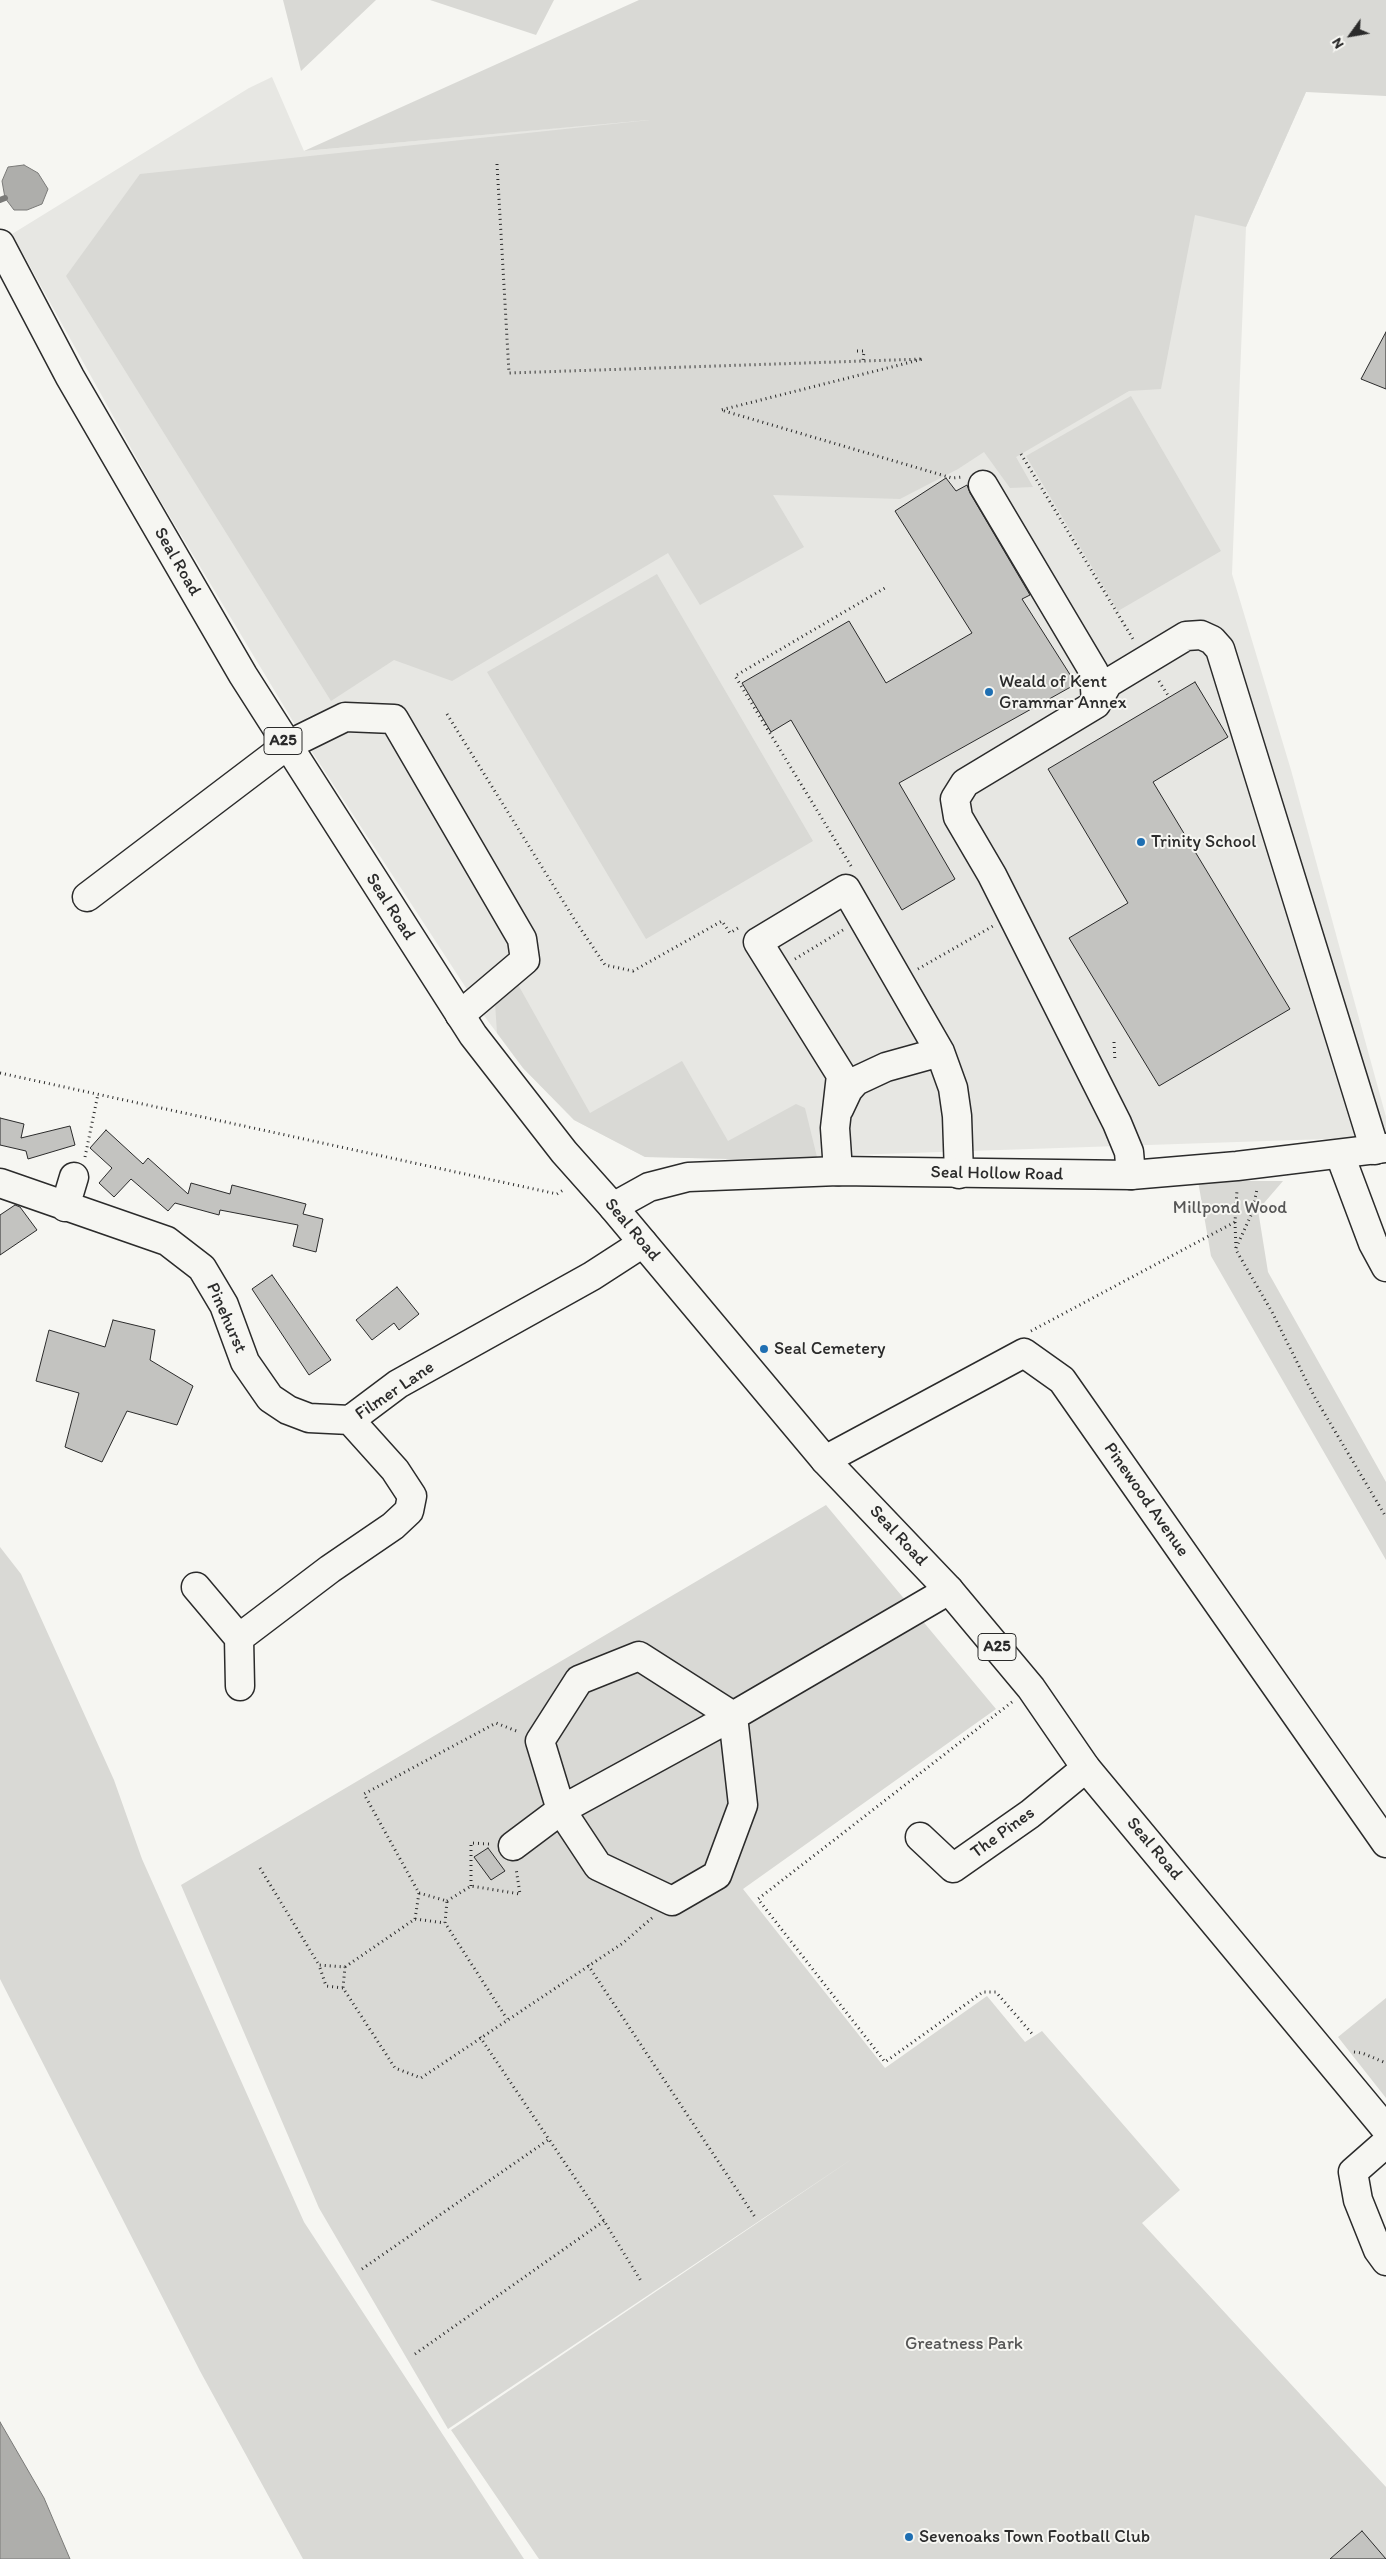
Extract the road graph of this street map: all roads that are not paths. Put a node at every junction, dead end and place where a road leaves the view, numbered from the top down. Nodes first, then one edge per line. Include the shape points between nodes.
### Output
1 (0, 244) edge
2 (983, 485) road end
3 (1096, 704) junction
4 (286, 746) junction
5 (87, 897) dead end
6 (460, 1015) junction
7 (940, 1052) junction
8 (838, 1110) junction
9 (1381, 1149) edge
10 (1340, 1155) junction
11 (838, 1171) junction
12 (959, 1174) junction
13 (1131, 1175) junction
14 (74, 1177) road end
15 (0, 1183) edge
16 (65, 1207) junction
17 (613, 1207) junction
18 (643, 1243) junction
19 (1386, 1268) edge
20 (350, 1420) junction
21 (826, 1460) junction
22 (196, 1587) dead end
23 (949, 1590) junction
24 (239, 1638) junction
25 (240, 1686) dead end
26 (733, 1716) junction
27 (1086, 1768) junction
28 (561, 1810) junction
29 (920, 1837) dead end
30 (1386, 1843) edge
31 (513, 1846) road end
32 (1386, 2130) edge
33 (1386, 2143) edge
34 (1386, 2261) edge

1 - 4 main road, Seal Road / A25 via 70,377
2 - 3 main road via 1094,672
3 - 9 main road via 1108,683 1186,636 1201,635 1220,649
3 - 13 main road via 965,783 955,799 958,817 1013,915 1117,1123 1129,1152
4 - 5 main road
4 - 6 main road, Seal Road / A25
4 - 6 main road via 345,717 394,719 522,939 525,960
6 - 17 main road, Seal Road / A25 via 564,1152
7 - 8 main road via 886,1067 856,1081
7 - 8 main road via 846,889 758,942 841,1075
7 - 12 main road via 953,1088
8 - 11 main road via 835,1128
9 - 10 main road, Seal Hollow Road
10 - 13 main road, Seal Hollow Road
10 - 19 main road via 1372,1243
11 - 12 main road, Seal Hollow Road
11 - 17 main road, Seal Hollow Road via 688,1177 649,1187
12 - 13 main road, Seal Hollow Road
14 - 16 main road
15 - 16 main road, Pinehurst
16 - 20 main road, Pinehurst via 167,1241 202,1268 224,1305 245,1362 270,1398 309,1418
17 - 18 main road, Seal Road / A25
18 - 20 main road, Filmer Lane via 592,1276 398,1384
18 - 21 main road, Seal Road / A25
20 - 24 main road, Filmer Lane via 395,1470 412,1496 408,1511 393,1526
21 - 23 main road, Seal Road / A25
21 - 30 main road, Pinewood Avenue via 1024,1353 1062,1380
22 - 24 main road
23 - 26 main road
23 - 27 main road, Seal Road / A25 via 1031,1688
24 - 25 main road
26 - 28 main road
26 - 28 main road via 639,1656 579,1680 540,1741
26 - 28 main road via 743,1805 717,1875 672,1901 598,1866
27 - 29 main road, The Pines via 1030,1814 953,1868
27 - 32 main road, Seal Road / A25
28 - 31 main road
33 - 34 main road via 1353,2172 1358,2200 1378,2250

